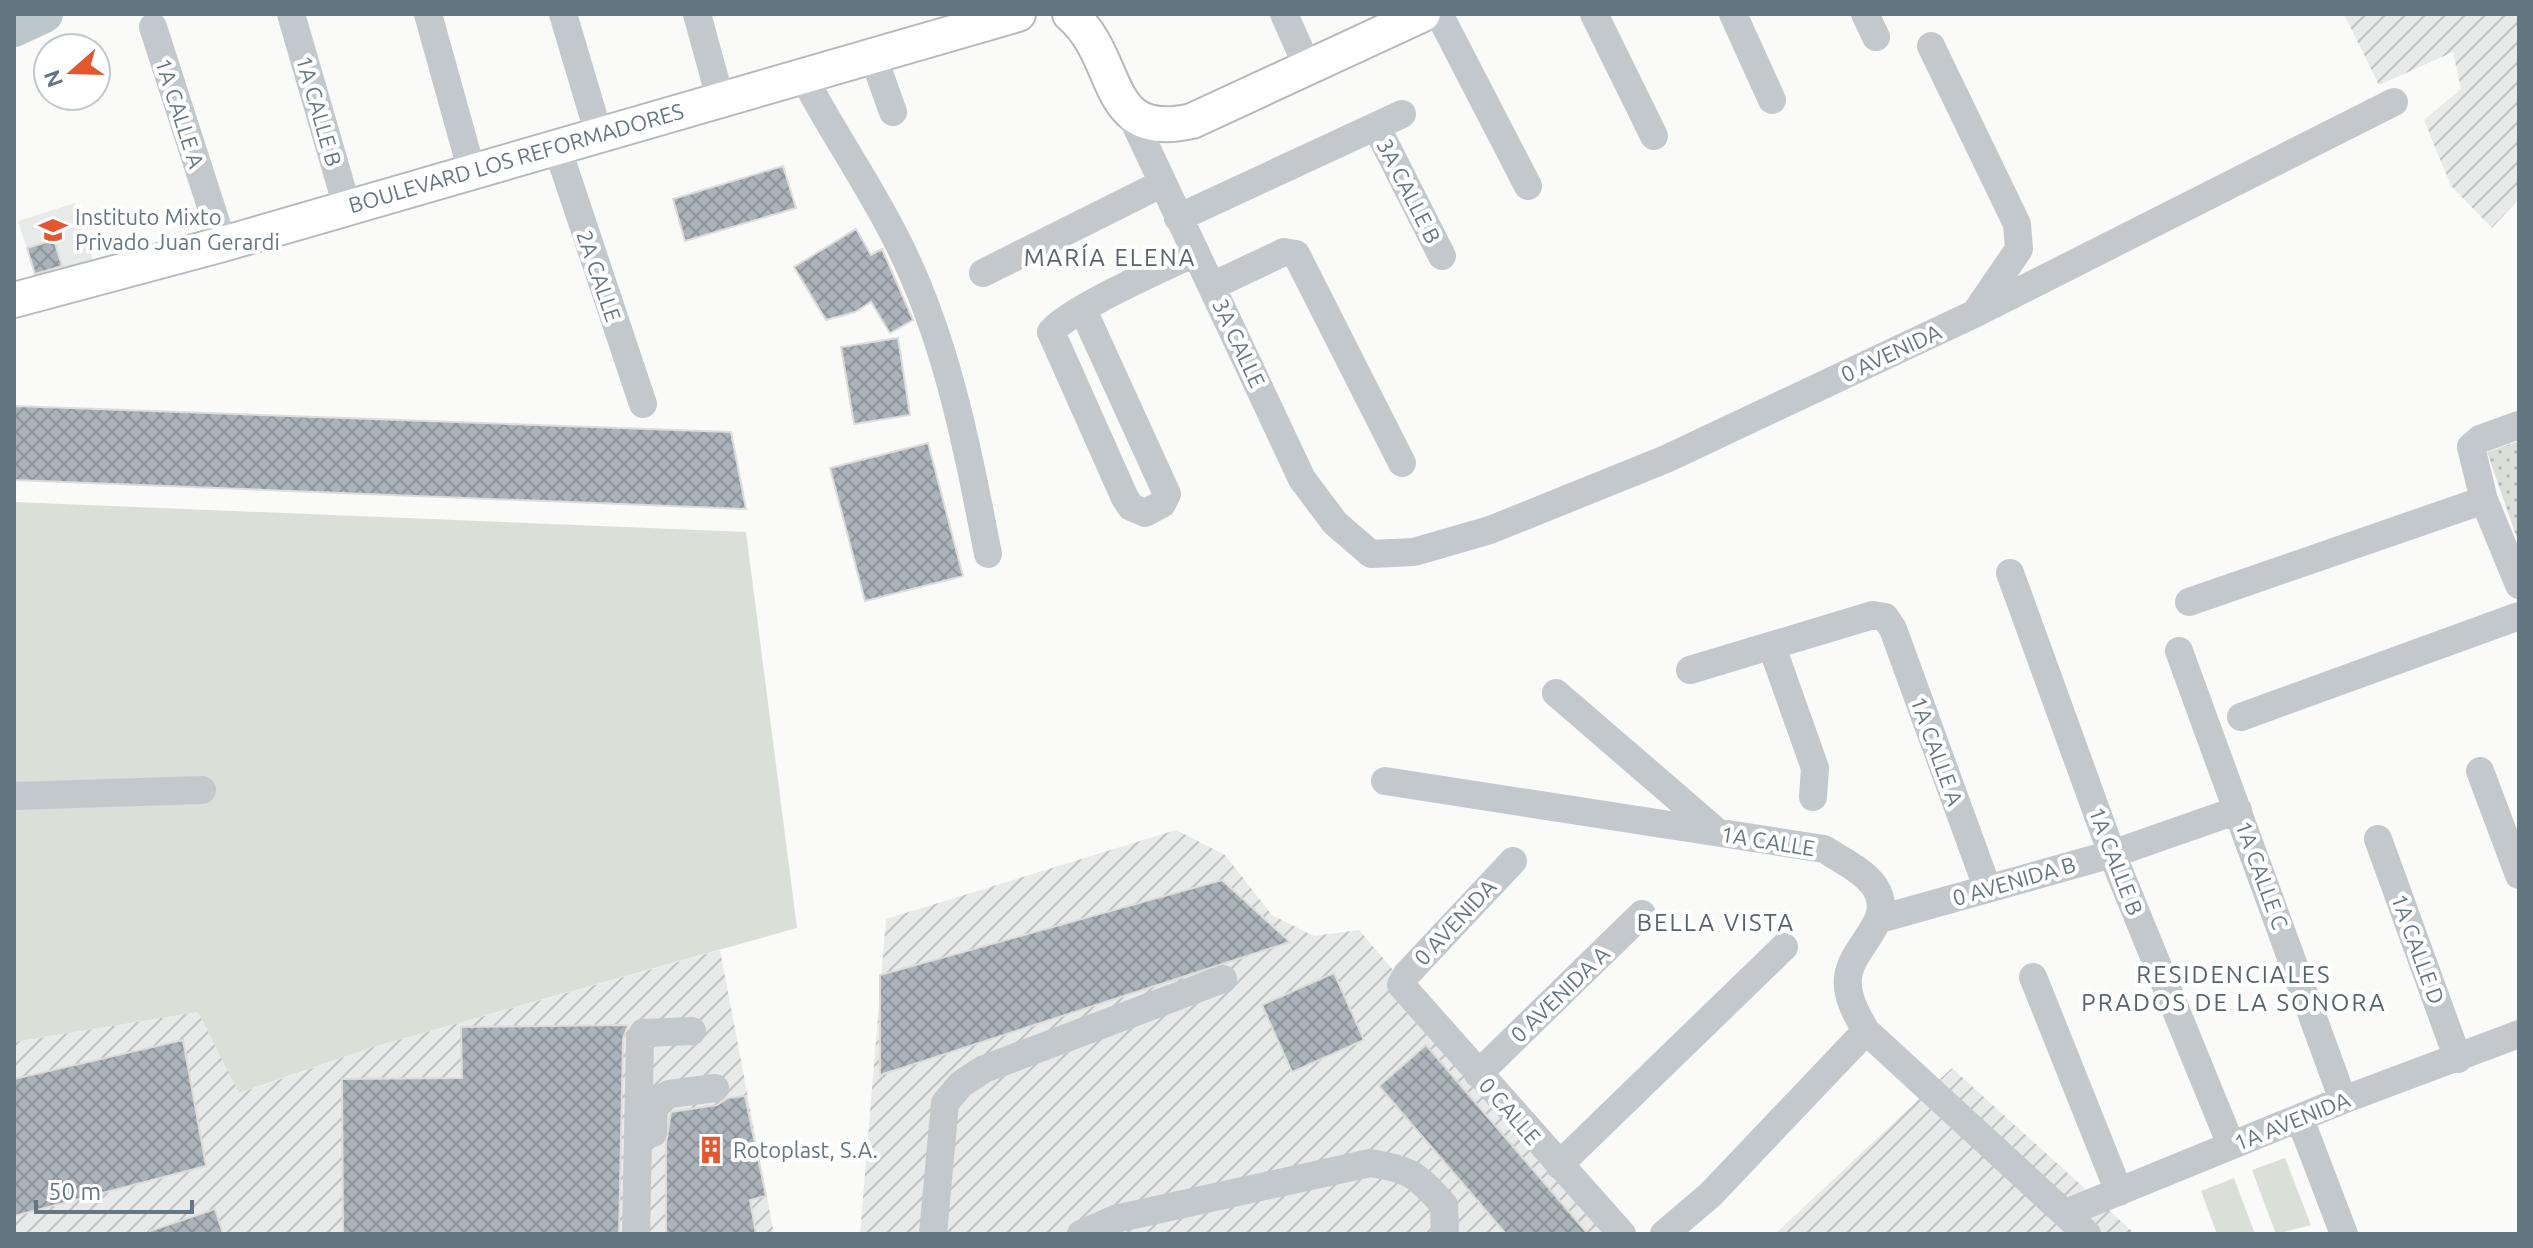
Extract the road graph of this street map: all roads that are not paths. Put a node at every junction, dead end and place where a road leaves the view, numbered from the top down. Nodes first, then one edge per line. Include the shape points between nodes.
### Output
1 (291, 14) edge
2 (428, 14) edge
3 (563, 14) edge
4 (697, 14) edge
5 (1018, 14) edge
6 (1284, 14) edge
7 (1423, 14) edge
8 (1439, 14) edge
9 (1594, 14) edge
10 (1733, 14) edge
11 (1075, 16) edge
12 (153, 27) dead end
13 (1931, 46) dead end
14 (873, 56) junction
15 (1308, 68) junction
16 (803, 76) junction
17 (720, 98) junction
18 (1772, 100) dead end
19 (2394, 102) dead end
20 (893, 112) dead end
21 (1402, 114) dead end
22 (1131, 115) junction
23 (1376, 126) junction
24 (599, 135) junction
25 (1654, 136) dead end
26 (557, 147) junction
27 (472, 172) junction
28 (1161, 184) junction
29 (1528, 186) dead end
30 (347, 207) junction
31 (1178, 218) junction
32 (223, 244) junction
33 (1194, 253) junction
34 (1442, 256) dead end
35 (983, 273) dead end
36 (1212, 286) junction
37 (14, 300) edge
38 (1083, 310) junction
39 (1976, 313) junction
40 (643, 404) dead end
41 (2519, 425) edge
42 (1402, 463) dead end
43 (2484, 500) junction
44 (988, 554) dead end
45 (1371, 554) joint
46 (2010, 573) dead end
47 (2519, 585) edge
48 (2189, 602) dead end
49 (2519, 616) edge
50 (1772, 647) junction
51 (2179, 651) dead end
52 (1690, 670) dead end
53 (1556, 693) dead end
54 (2241, 717) dead end
55 (2480, 771) dead end
56 (1385, 781) dead end
57 (202, 790) dead end
58 (14, 796) edge
59 (1813, 797) dead end
60 (2238, 810) junction
61 (1717, 832) junction
62 (2378, 839) dead end
63 (2112, 854) junction
64 (1513, 861) dead end
65 (2519, 875) edge
66 (1987, 887) junction
67 (1642, 914) dead end
68 (1880, 919) junction
69 (1784, 947) dead end
70 (2033, 977) dead end
71 (1223, 979) dead end
72 (1401, 985) joint
73 (692, 1031) dead end
74 (1866, 1031) junction
75 (2519, 1034) edge
76 (2458, 1059) junction
77 (1478, 1074) junction
78 (715, 1088) dead end
79 (2343, 1100) junction
80 (2300, 1119) junction
81 (2231, 1145) junction
82 (1559, 1165) junction
83 (2119, 1192) junction
84 (2066, 1213) junction
85 (636, 1234) edge
86 (653, 1234) edge
87 (933, 1234) edge
88 (1081, 1234) edge
89 (1445, 1234) edge
90 (1622, 1234) edge
91 (1664, 1234) edge
92 (2087, 1234) edge
93 (2344, 1234) edge

1 - 30 street, 1A CALLE B
2 - 27 street
3 - 24 street
4 - 17 street
5 - 14 main road, BOULEVARD LOS REFORMADORES
6 - 15 street
7 - 15 main road
8 - 29 street
9 - 25 street
10 - 18 street
11 - 22 main road
12 - 32 street, 1A CALLE A
13 - 39 street via 2017,224 2019,249
14 - 16 main road, BOULEVARD LOS REFORMADORES
14 - 20 street
15 - 22 main road via 1192,121 1165,127
16 - 17 main road, BOULEVARD LOS REFORMADORES
16 - 44 street via 892,229 926,307 962,417
17 - 24 main road, BOULEVARD LOS REFORMADORES
19 - 39 street, 0 AVENIDA
21 - 23 street
22 - 28 street, 3A CALLE
23 - 31 street
23 - 34 street, 3A CALLE B
24 - 26 main road, BOULEVARD LOS REFORMADORES
26 - 27 main road, BOULEVARD LOS REFORMADORES
26 - 40 street, 2A CALLE
27 - 30 main road, BOULEVARD LOS REFORMADORES
28 - 31 street, 3A CALLE
28 - 35 street
30 - 32 main road, BOULEVARD LOS REFORMADORES
31 - 33 street, 3A CALLE
32 - 37 main road, BOULEVARD LOS REFORMADORES
33 - 36 street, 3A CALLE
33 - 38 street
36 - 42 street via 1284,252 1296,254
36 - 45 street, 3A CALLE via 1302,479 1335,523
38 - 38 street via 1167,494 1162,504 1145,513 1125,498 1053,341 1051,332 1057,324
39 - 45 street, 0 AVENIDA via 1666,459 1490,530 1414,552
41 - 43 street via 2471,447
43 - 47 street
43 - 48 street
46 - 63 street, 1A CALLE B
49 - 54 street
50 - 52 street
50 - 59 street via 1815,768
50 - 66 street, 1A CALLE A via 1873,615 1885,617
51 - 60 street, 1A CALLE C
53 - 61 street
55 - 65 street
56 - 61 street, 1A CALLE
57 - 58 street
60 - 63 street, 0 AVENIDA B
60 - 79 street, 1A CALLE C
61 - 68 street, 1A CALLE via 1824,849 1874,886 1881,900
62 - 76 street, 1A CALLE D
63 - 66 street, 0 AVENIDA B
63 - 81 street, 1A CALLE B
64 - 72 street, 0 AVENIDA
66 - 68 street, 0 AVENIDA B
67 - 77 street, 0 AVENIDA A
68 - 74 street via 1857,951 1848,978 1853,1008
69 - 82 street
70 - 83 street
71 - 87 street via 984,1069 961,1084 945,1103
72 - 77 street, 0 CALLE
73 - 85 street via 653,1030 640,1039
74 - 84 street
74 - 91 street via 1710,1195
75 - 76 street, 1A AVENIDA
76 - 79 street, 1A AVENIDA
77 - 82 street, 0 CALLE
78 - 86 street via 669,1094 654,1102
79 - 80 street, 1A AVENIDA
80 - 81 street, 1A AVENIDA
80 - 93 street
81 - 83 street, 1A AVENIDA
82 - 90 street, 0 CALLE
83 - 84 street, 1A AVENIDA
84 - 92 street
88 - 89 street via 1115,1219 1370,1163 1404,1168 1427,1187 1444,1205

